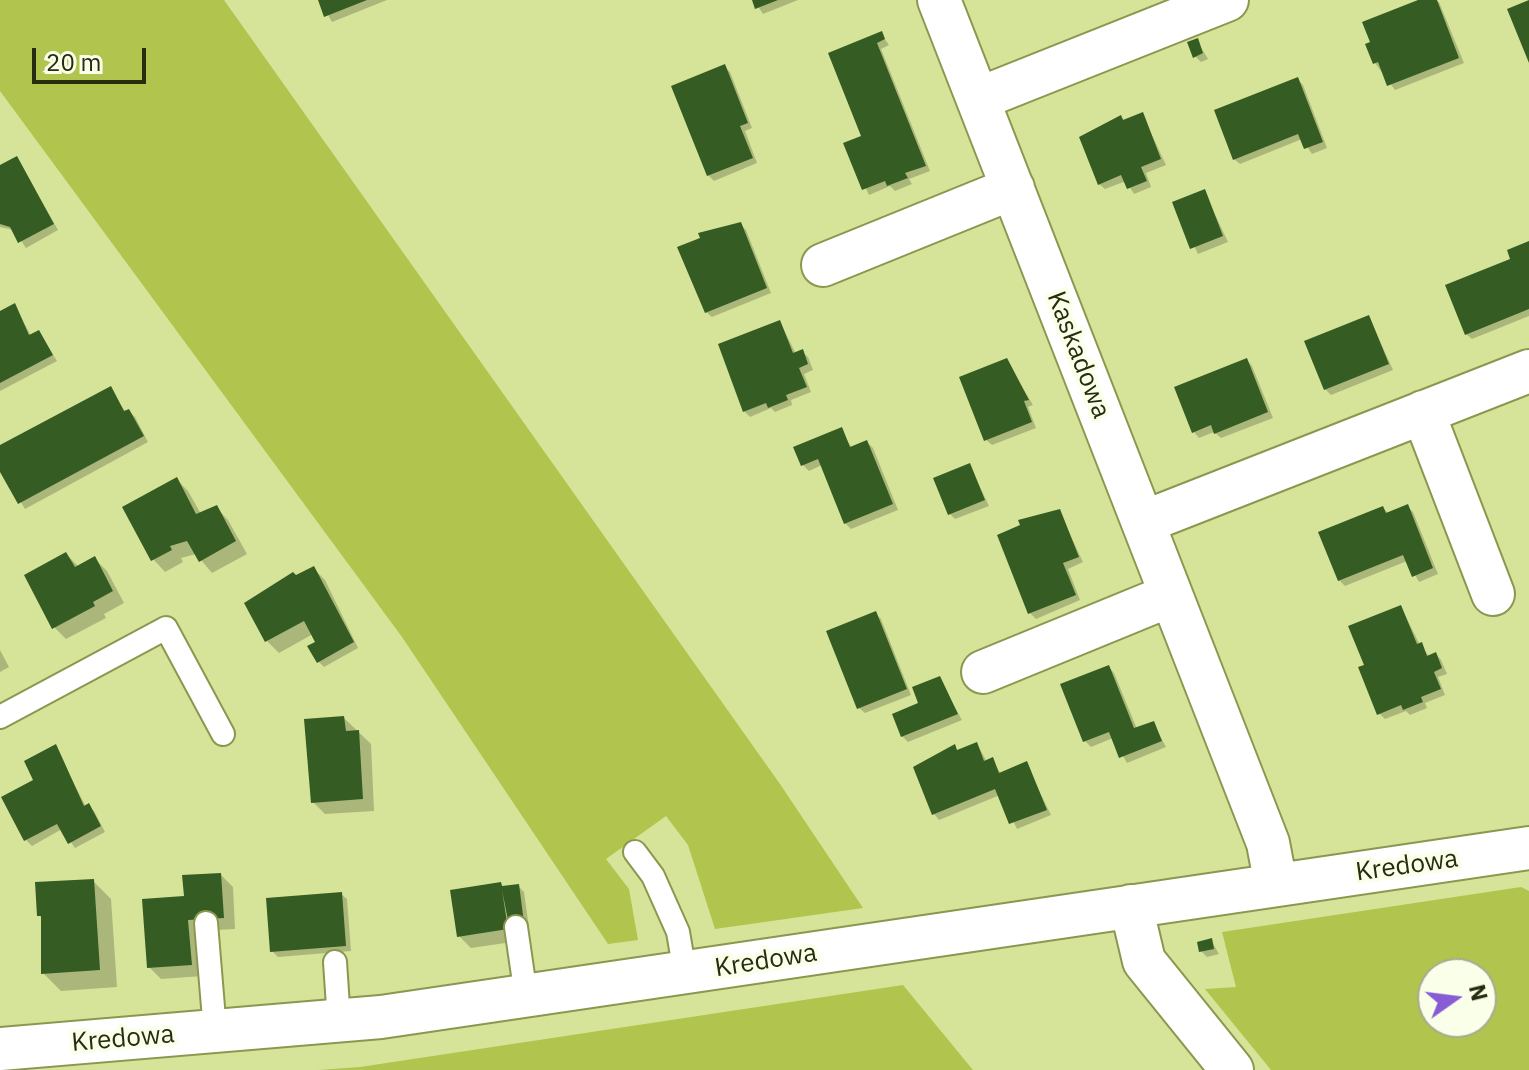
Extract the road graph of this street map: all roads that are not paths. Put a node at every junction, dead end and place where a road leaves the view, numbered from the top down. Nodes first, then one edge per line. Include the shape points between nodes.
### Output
1 (939, 0) edge
2 (1227, 0) edge
3 (978, 99) junction
4 (1013, 188) junction
5 (823, 265) dead end
6 (1529, 371) edge
7 (1423, 412) junction
8 (1144, 522) junction
9 (1493, 594) dead end
10 (1171, 595) junction
11 (983, 672) dead end
12 (0, 717) edge
13 (223, 734) dead end
14 (1529, 848) edge
15 (635, 852) dead end
16 (1276, 885) junction
17 (1131, 906) junction
18 (206, 923) dead end
19 (516, 927) dead end
20 (335, 962) dead end
21 (685, 973) junction
22 (526, 996) junction
23 (339, 1021) junction
24 (215, 1031) junction
25 (0, 1049) edge
26 (1232, 1070) edge

1 - 3 street, Kaskadowa
2 - 3 street
3 - 4 street, Kaskadowa
4 - 5 street
4 - 8 street, Kaskadowa
6 - 7 street
7 - 8 street
7 - 9 street
8 - 10 street, Kaskadowa
10 - 11 street
10 - 16 street, Kaskadowa via 1268,843
12 - 13 lane via 166,628
14 - 16 street, Kredowa
15 - 21 lane via 668,907
16 - 17 street, Kredowa
17 - 21 street, Kredowa
17 - 26 street via 1144,961
18 - 24 lane
19 - 22 lane
20 - 23 lane
21 - 22 street, Kredowa
22 - 23 street, Kredowa
23 - 24 street, Kredowa
24 - 25 street, Kredowa

